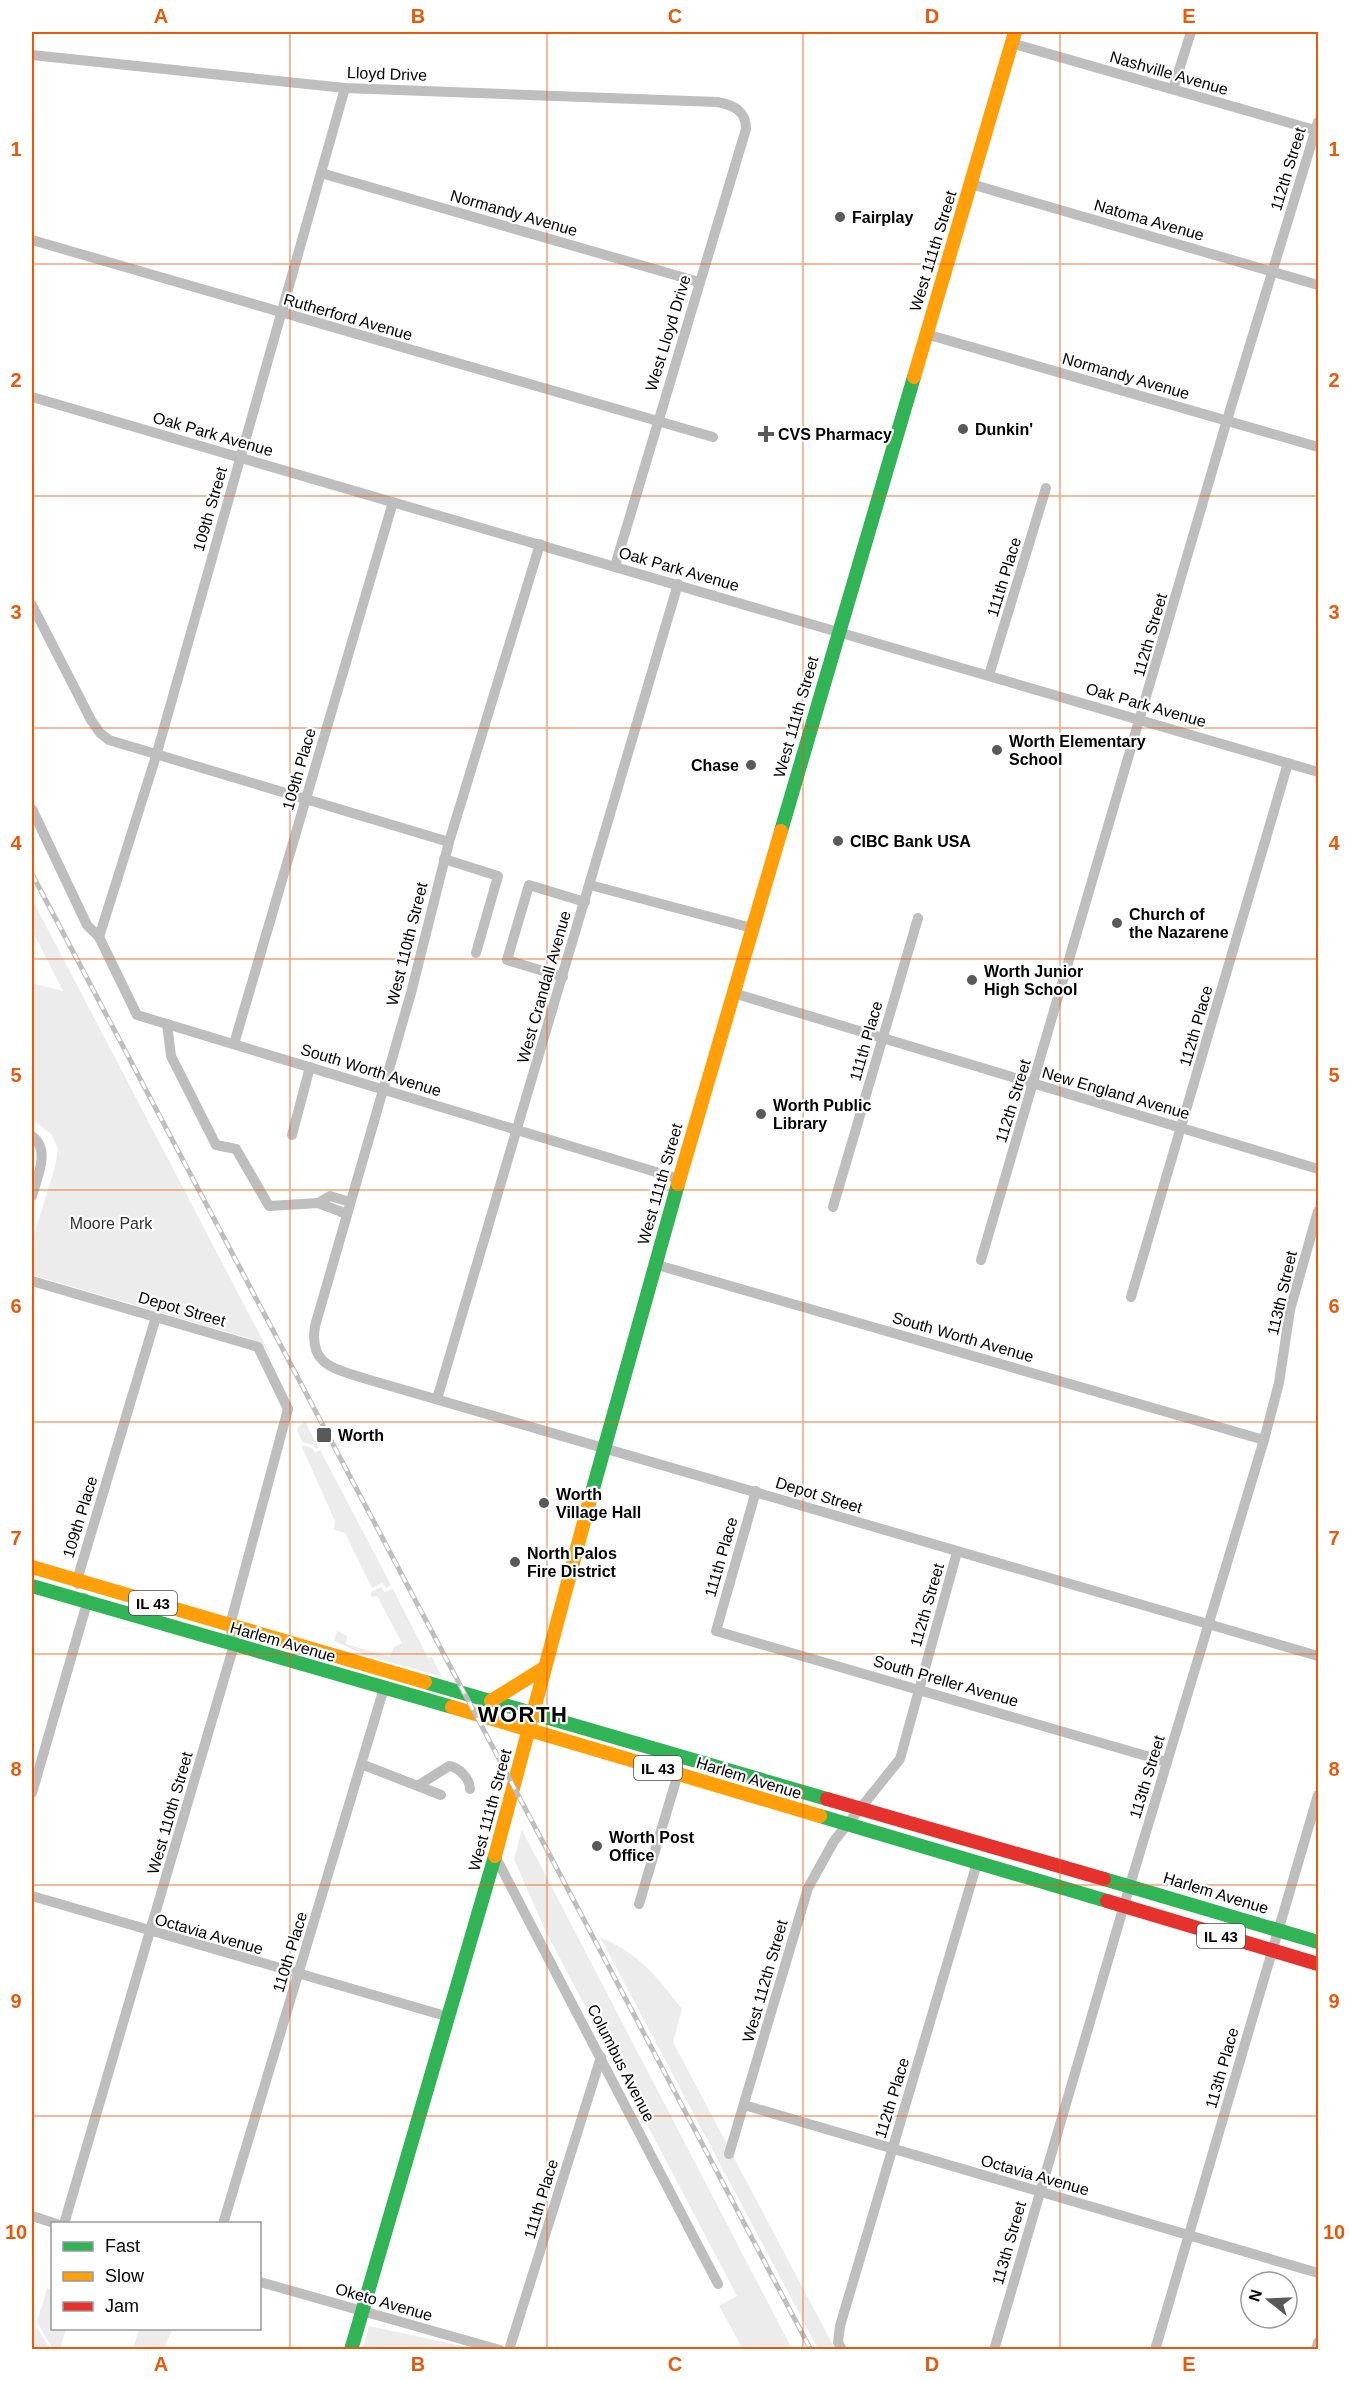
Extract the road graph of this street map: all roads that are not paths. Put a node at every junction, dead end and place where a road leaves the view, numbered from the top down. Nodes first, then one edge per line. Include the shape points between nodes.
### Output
1 (1191, 32) edge
2 (1013, 37) edge
3 (32, 55) edge
4 (345, 88) junction
5 (1173, 89) junction
6 (741, 111) joint
7 (1318, 128) edge
8 (321, 172) junction
9 (970, 184) junction
10 (32, 240) edge
11 (1273, 271) junction
12 (699, 282) junction
13 (1318, 285) edge
14 (280, 313) junction
15 (926, 334) junction
16 (32, 397) edge
17 (1227, 420) junction
18 (657, 421) junction
19 (713, 437) dead end
20 (1318, 447) edge
21 (241, 458) junction
22 (1046, 488) dead end
23 (393, 502) junction
24 (540, 544) junction
25 (615, 566) junction
26 (678, 584) junction
27 (32, 605) edge
28 (838, 631) junction
29 (989, 675) junction
30 (1142, 719) junction
31 (156, 756) junction
32 (1288, 763) junction
33 (1318, 772) edge
34 (306, 800) junction
35 (32, 809) edge
36 (448, 842) junction
37 (444, 859) junction
38 (590, 885) junction
39 (585, 902) junction
40 (918, 918) dead end
41 (752, 928) junction
42 (99, 937) junction
43 (476, 952) dead end
44 (563, 977) junction
45 (733, 993) junction
46 (167, 1024) junction
47 (882, 1038) junction
48 (234, 1044) junction
49 (310, 1067) junction
50 (1034, 1085) junction
51 (382, 1089) junction
52 (1181, 1128) junction
53 (518, 1130) junction
54 (292, 1135) dead end
55 (35, 1140) edge
56 (1318, 1169) edge
57 (679, 1179) junction
58 (32, 1196) edge
59 (350, 1202) junction
60 (318, 1203) junction
61 (833, 1207) dead end
62 (1318, 1211) edge
63 (347, 1214) junction
64 (981, 1260) dead end
65 (654, 1264) junction
66 (32, 1281) edge
67 (1131, 1297) dead end
68 (156, 1317) junction
69 (317, 1353) joint
70 (437, 1399) junction
71 (288, 1409) joint
72 (1264, 1440) junction
73 (602, 1446) junction
74 (756, 1491) junction
75 (957, 1552) junction
76 (32, 1568) edge
77 (77, 1580) junction
78 (32, 1586) edge
79 (87, 1603) junction
80 (230, 1624) junction
81 (1209, 1624) junction
82 (716, 1631) joint
83 (234, 1645) junction
84 (1318, 1656) edge
85 (544, 1668) junction
86 (384, 1688) junction
87 (919, 1689) junction
88 (491, 1701) junction
89 (532, 1713) junction
90 (528, 1729) junction
91 (684, 1757) junction
92 (1167, 1762) junction
93 (361, 1764) junction
94 (678, 1774) junction
95 (419, 1785) junction
96 (470, 1789) dead end
97 (32, 1793) edge
98 (441, 1795) dead end
99 (1318, 1796) edge
100 (861, 1809) junction
101 (847, 1824) junction
102 (495, 1856) junction
103 (977, 1863) junction
104 (1130, 1885) junction
105 (32, 1896) edge
106 (639, 1904) dead end
107 (1123, 1908) junction
108 (1279, 1929) junction
109 (151, 1932) junction
110 (1318, 1942) edge
111 (1272, 1951) junction
112 (1318, 1964) edge
113 (298, 1976) junction
114 (449, 2017) junction
115 (601, 2056) junction
116 (744, 2105) junction
117 (892, 2148) junction
118 (729, 2154) dead end
119 (1040, 2192) junction
120 (32, 2216) edge
121 (53, 2222) edge
122 (64, 2222) edge
123 (223, 2222) edge
124 (1189, 2235) junction
125 (1318, 2273) edge
126 (261, 2282) edge
127 (718, 2284) dead end
128 (362, 2312) junction
129 (1318, 2342) edge
130 (840, 2346) edge
131 (351, 2349) edge
132 (500, 2349) edge
133 (509, 2349) edge
134 (994, 2349) edge
135 (1155, 2349) edge
136 (1316, 2349) edge

1 - 5 street
2 - 5 street, Nashville Avenue
2 - 9 main road, West 111th Street
3 - 4 street, Lloyd Drive
4 - 6 street, Lloyd Drive via 717,102
4 - 8 street, 109th Street
5 - 7 street, Nashville Avenue
6 - 12 street, West Lloyd Drive via 746,129
7 - 11 street, 112th Street
8 - 12 street, Normandy Avenue
8 - 14 street, 109th Street
9 - 11 street, Natoma Avenue
9 - 15 main road, West 111th Street
10 - 14 street, Rutherford Avenue
11 - 13 street, Natoma Avenue
11 - 17 street, 112th Street
12 - 18 street, West Lloyd Drive
14 - 18 street, Rutherford Avenue
14 - 21 street, 109th Street
15 - 17 street, Normandy Avenue
15 - 28 main road, West 111th Street
16 - 21 street, Oak Park Avenue
17 - 20 street, Normandy Avenue
17 - 30 street, 112th Street
18 - 19 street, Rutherford Avenue
18 - 25 street, West Lloyd Drive
21 - 23 street, Oak Park Avenue
21 - 31 street, 109th Street
22 - 29 street, 111th Place
23 - 24 street, Oak Park Avenue
23 - 34 street, 109th Place
24 - 25 street, Oak Park Avenue
24 - 36 street, West 110th Street
25 - 26 street, Oak Park Avenue
26 - 28 street, Oak Park Avenue
26 - 38 street, West Crandall Avenue
27 - 31 street via 100,733 120,745
28 - 29 street, Oak Park Avenue
28 - 41 main road, West 111th Street
29 - 30 street, Oak Park Avenue
30 - 32 street, Oak Park Avenue
30 - 50 street, 112th Street
31 - 34 street
31 - 42 street, 109th Street
32 - 33 street, Oak Park Avenue
32 - 52 street, 112th Place
34 - 36 street
34 - 48 street, 109th Place
35 - 42 street, South Worth Avenue via 87,925
36 - 37 street, West 110th Street
37 - 43 street via 498,876
37 - 51 street, West 110th Street via 411,993
38 - 39 street, West Crandall Avenue
38 - 41 street
39 - 44 street, West Crandall Avenue
39 - 44 street via 529,885 507,960
40 - 47 street, 111th Place
41 - 45 main road, West 111th Street
42 - 46 street, South Worth Avenue via 136,1015
44 - 53 street, West Crandall Avenue
45 - 47 street, New England Avenue
45 - 57 main road, West 111th Street
46 - 48 street, South Worth Avenue
46 - 60 street via 171,1056 216,1145 236,1149 269,1206
47 - 50 street, New England Avenue
47 - 61 street, 111th Place
48 - 49 street, South Worth Avenue
49 - 51 street, South Worth Avenue
49 - 54 street
50 - 52 street, New England Avenue
50 - 64 street, 112th Street
51 - 53 street, South Worth Avenue
51 - 59 street, West 110th Street
52 - 56 street, New England Avenue
52 - 67 street, 112th Place
53 - 57 street, South Worth Avenue
53 - 70 street, West Crandall Avenue
55 - 58 street via 42,1157
57 - 65 main road, West 111th Street
59 - 60 street via 330,1196
59 - 63 street, West 110th Street
60 - 63 street
62 - 72 street, 113th Street via 1290,1310 1279,1383
63 - 69 street, West 110th Street via 315,1326
65 - 72 street, South Worth Avenue
65 - 73 main road, West 111th Street
66 - 68 street, Depot Street
68 - 71 street, Depot Street via 258,1347
68 - 77 street, 109th Place
69 - 70 street, Depot Street via 330,1368
70 - 73 street, Depot Street
71 - 80 street, West 110th Street
72 - 81 street, 113th Street
73 - 74 street, Depot Street
73 - 85 main road, West 111th Street
74 - 75 street, Depot Street
74 - 82 street, 111th Place
75 - 81 street, Depot Street
75 - 87 street, 112th Street
76 - 77 main road, Harlem Avenue / IL 43
77 - 79 street, 109th Place
77 - 80 main road, Harlem Avenue / IL 43
78 - 79 main road, Harlem Avenue / IL 43
79 - 83 main road, Harlem Avenue / IL 43
79 - 97 street
80 - 83 street, West 110th Street
80 - 88 main road, Harlem Avenue / IL 43
81 - 84 street, Depot Street
81 - 92 street, 113th Street
82 - 87 street, South Preller Avenue
83 - 86 main road, Harlem Avenue / IL 43
83 - 109 street, West 110th Street
85 - 88 main road
85 - 89 main road, West 111th Street
86 - 90 main road, Harlem Avenue / IL 43
86 - 93 street, 110th Place
87 - 92 street, South Preller Avenue
87 - 100 street, 112th Street via 900,1760
88 - 89 main road, Harlem Avenue / IL 43
89 - 90 main road, West 111th Street
89 - 91 main road, Harlem Avenue / IL 43
90 - 94 main road, Harlem Avenue / IL 43
90 - 102 main road, West 111th Street
91 - 94 main road
91 - 100 main road, Harlem Avenue / IL 43
92 - 104 street, 113th Street
93 - 95 street
93 - 113 street, 110th Place
94 - 101 main road, Harlem Avenue / IL 43
94 - 106 street
95 - 96 street via 449,1766 456,1767
95 - 98 street
99 - 108 street, 113th Place
100 - 101 street, 112th Street
100 - 104 main road, Harlem Avenue / IL 43
101 - 103 main road, Harlem Avenue / IL 43
101 - 116 street, West 112th Street via 808,1888
102 - 114 main road, West 111th Street
102 - 115 street, Columbus Avenue
103 - 107 main road, Harlem Avenue / IL 43
103 - 117 street, 112th Place
104 - 107 street, 113th Street
104 - 108 main road, Harlem Avenue / IL 43
105 - 109 street, Octavia Avenue
107 - 111 main road, Harlem Avenue / IL 43
107 - 119 street, 113th Street
108 - 110 main road, Harlem Avenue / IL 43
108 - 111 street, 113th Place
109 - 113 street, Octavia Avenue
109 - 122 street, West 110th Street
111 - 112 main road, Harlem Avenue / IL 43
111 - 124 street, 113th Place
113 - 114 street, Octavia Avenue
113 - 123 street, 110th Place
114 - 128 main road, West 111th Street
115 - 127 street, Columbus Avenue
115 - 133 street, 111th Place
116 - 117 street, Octavia Avenue
116 - 118 street, West 112th Street
117 - 119 street, Octavia Avenue
117 - 130 street, 112th Place via 840,2326
119 - 124 street, Octavia Avenue
119 - 134 street, 113th Street
120 - 121 street
124 - 125 street, Octavia Avenue
124 - 135 street, 113th Place
126 - 128 street, Oketo Avenue
128 - 131 main road, West 111th Street
128 - 132 street, Oketo Avenue
129 - 136 street

